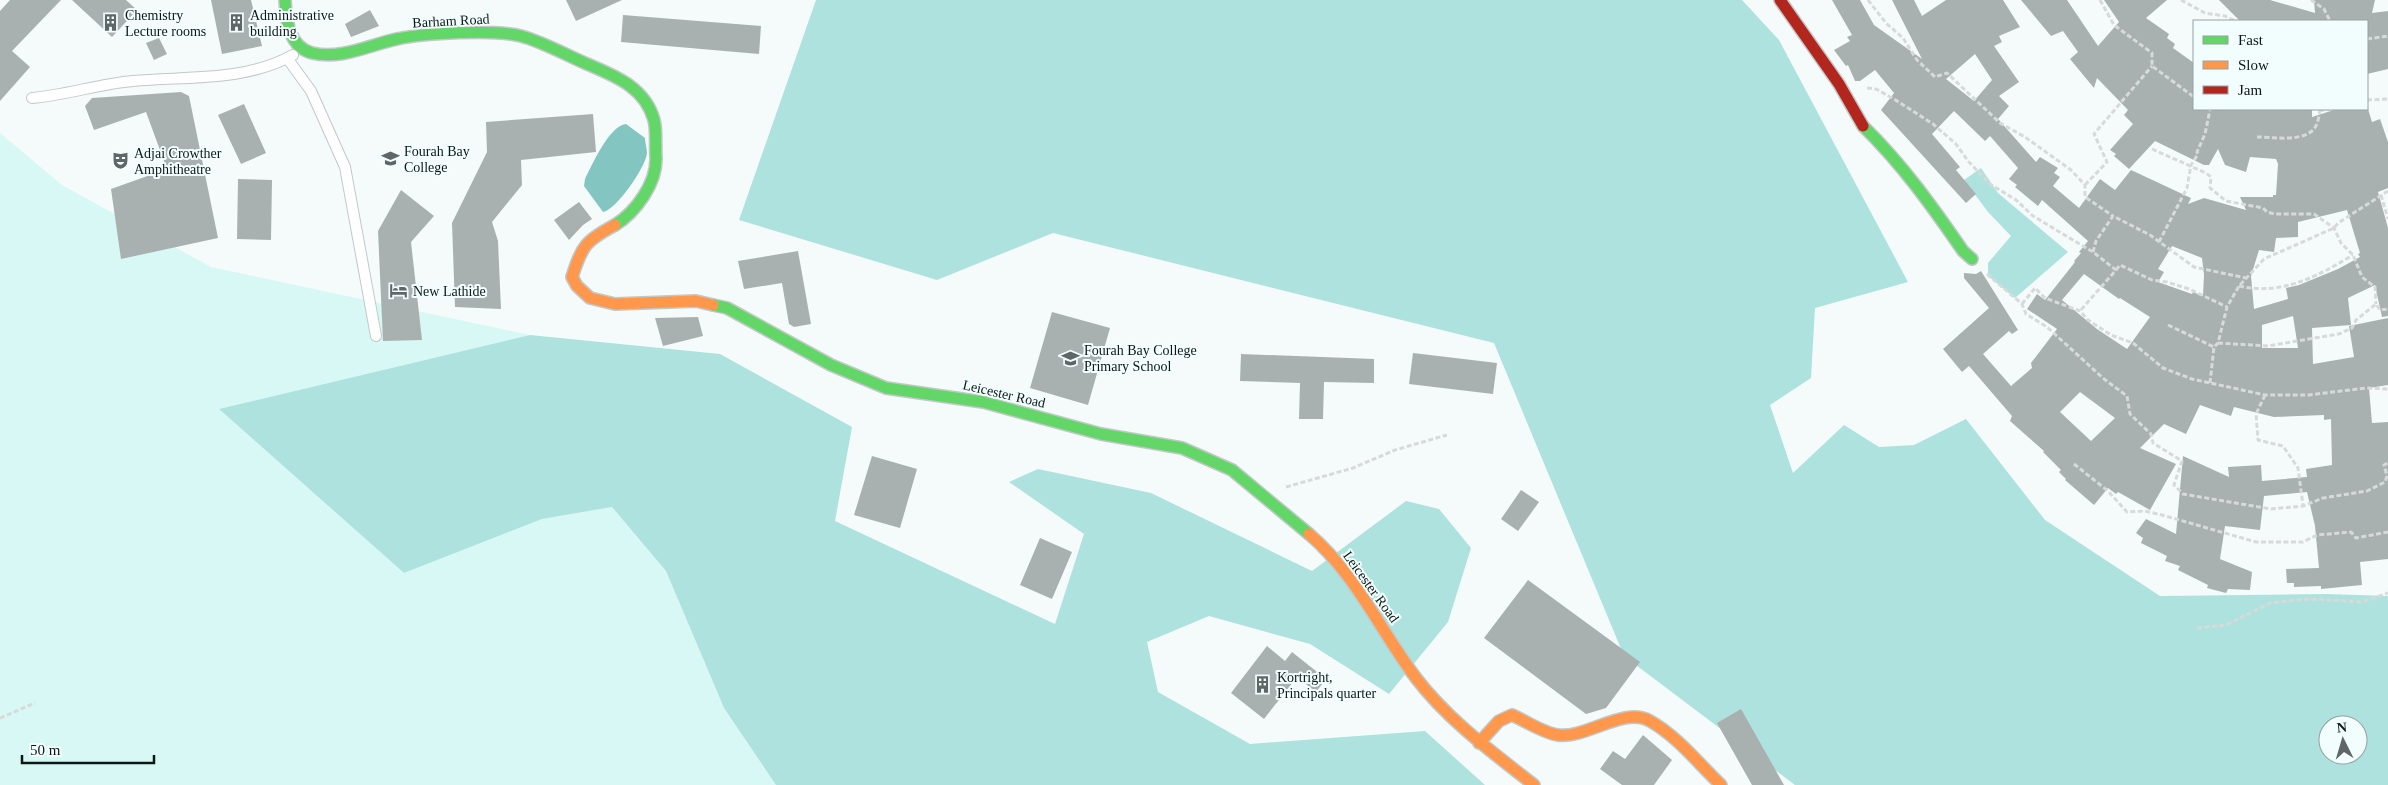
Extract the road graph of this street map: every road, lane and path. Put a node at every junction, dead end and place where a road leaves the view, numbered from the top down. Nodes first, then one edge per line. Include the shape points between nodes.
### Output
1 (285, 0) edge
2 (1780, 0) edge
3 (1868, 0) edge
4 (2100, 0) edge
5 (2181, 0) edge
6 (2311, 0) edge
7 (2233, 20) edge
8 (2330, 20) edge
9 (2388, 36) edge
10 (2368, 39) edge
11 (301, 48) junction
12 (287, 58) junction
13 (2152, 66) junction
14 (1866, 88) dead end
15 (643, 96) joint
16 (2193, 96) edge
17 (32, 98) dead end
18 (2368, 100) edge
19 (2388, 100) edge
20 (2210, 110) edge
21 (2320, 110) edge
22 (2257, 137) dead end
23 (2152, 149) dead end
24 (2191, 165) junction
25 (2084, 185) junction
26 (2388, 191) edge
27 (2381, 195) junction
28 (2113, 216) junction
29 (2388, 219) edge
30 (2334, 228) junction
31 (2159, 242) junction
32 (2093, 252) junction
33 (2353, 255) junction
34 (1972, 260) joint
35 (2116, 270) junction
36 (2247, 278) junction
37 (2240, 286) junction
38 (2022, 304) junction
39 (2376, 304) junction
40 (2227, 307) junction
41 (2388, 309) edge
42 (2080, 311) junction
43 (2168, 325) dead end
44 (376, 336) dead end
45 (2218, 343) junction
46 (2214, 347) junction
47 (2210, 383) junction
48 (2388, 389) edge
49 (2264, 395) junction
50 (1447, 435) dead end
51 (2388, 462) edge
52 (2074, 464) dead end
53 (1261, 495) junction
54 (2303, 506) junction
55 (2388, 532) edge
56 (2388, 593) edge
57 (2197, 628) dead end
58 (35, 703) dead end
59 (0, 718) edge
60 (1479, 743) junction
61 (1534, 785) edge
62 (1721, 785) edge

1 - 11 street via 291,35
2 - 34 street via 1839,84 1863,126 1892,154
3 - 25 path via 1935,77 1947,73 2000,123 2071,170
4 - 13 path via 2114,25 2152,53
5 - 7 path via 2205,12
6 - 8 path via 2324,9
9 - 10 path
11 - 12 lane
11 - 15 street, Barham Road via 317,54 351,53 398,39 478,32 521,36 621,79
12 - 17 lane via 266,68 239,74 132,81
12 - 44 lane via 312,91 345,167
13 - 16 path
13 - 25 path via 2094,134 2107,162
14 - 32 path via 1876,89 1933,124 1956,144 1990,184 2016,200 2033,216
15 - 53 street, Leicester Road via 654,120 656,169 635,210 594,236 580,251 572,277 590,298 615,304 696,301 727,308 832,366 886,388 983,402 1100,434 1182,448 1232,470
18 - 19 path
20 - 24 path via 2205,134
21 - 22 path via 2312,132 2296,137
23 - 24 path
24 - 30 path via 2211,177 2210,188 2226,201 2263,208 2274,214 2314,214
24 - 31 path via 2187,188
25 - 28 path via 2085,197
26 - 27 path
27 - 29 path
27 - 30 path
28 - 31 path
28 - 32 path via 2096,241
30 - 33 path via 2341,243
30 - 36 path via 2270,255
31 - 36 path via 2194,267
32 - 35 path
33 - 37 path via 2319,276 2296,284 2250,289
33 - 39 path via 2362,277 2375,287
34 - 38 path
35 - 40 path via 2120,265 2152,280 2189,289
35 - 42 path
36 - 37 path
37 - 40 path
38 - 42 path via 2035,288 2046,298
38 - 54 path via 2026,314 2047,327 2127,396 2130,414 2151,434 2154,443 2182,462 2174,485 2183,494 2271,509
39 - 41 path via 2380,310
39 - 45 path via 2356,320 2352,328 2339,334 2268,346
40 - 45 path
42 - 47 path via 2111,334 2133,343 2163,368
43 - 46 path
45 - 46 path
46 - 47 path
47 - 49 path
48 - 49 path
49 - 54 path via 2256,414 2258,440 2283,446 2298,468
50 - 53 path
51 - 54 path via 2384,465 2385,482 2367,491 2323,498
52 - 55 path via 2127,512 2145,511 2256,542 2303,542 2317,534 2351,532 2356,538
53 - 60 street, Leicester Road via 1320,544 1361,594 1416,678
56 - 57 path via 2362,602 2308,599 2270,603 2226,625
58 - 59 path
60 - 61 street, Leicester Road
60 - 62 street via 1499,721 1512,716 1556,735 1569,735 1633,716 1656,725

